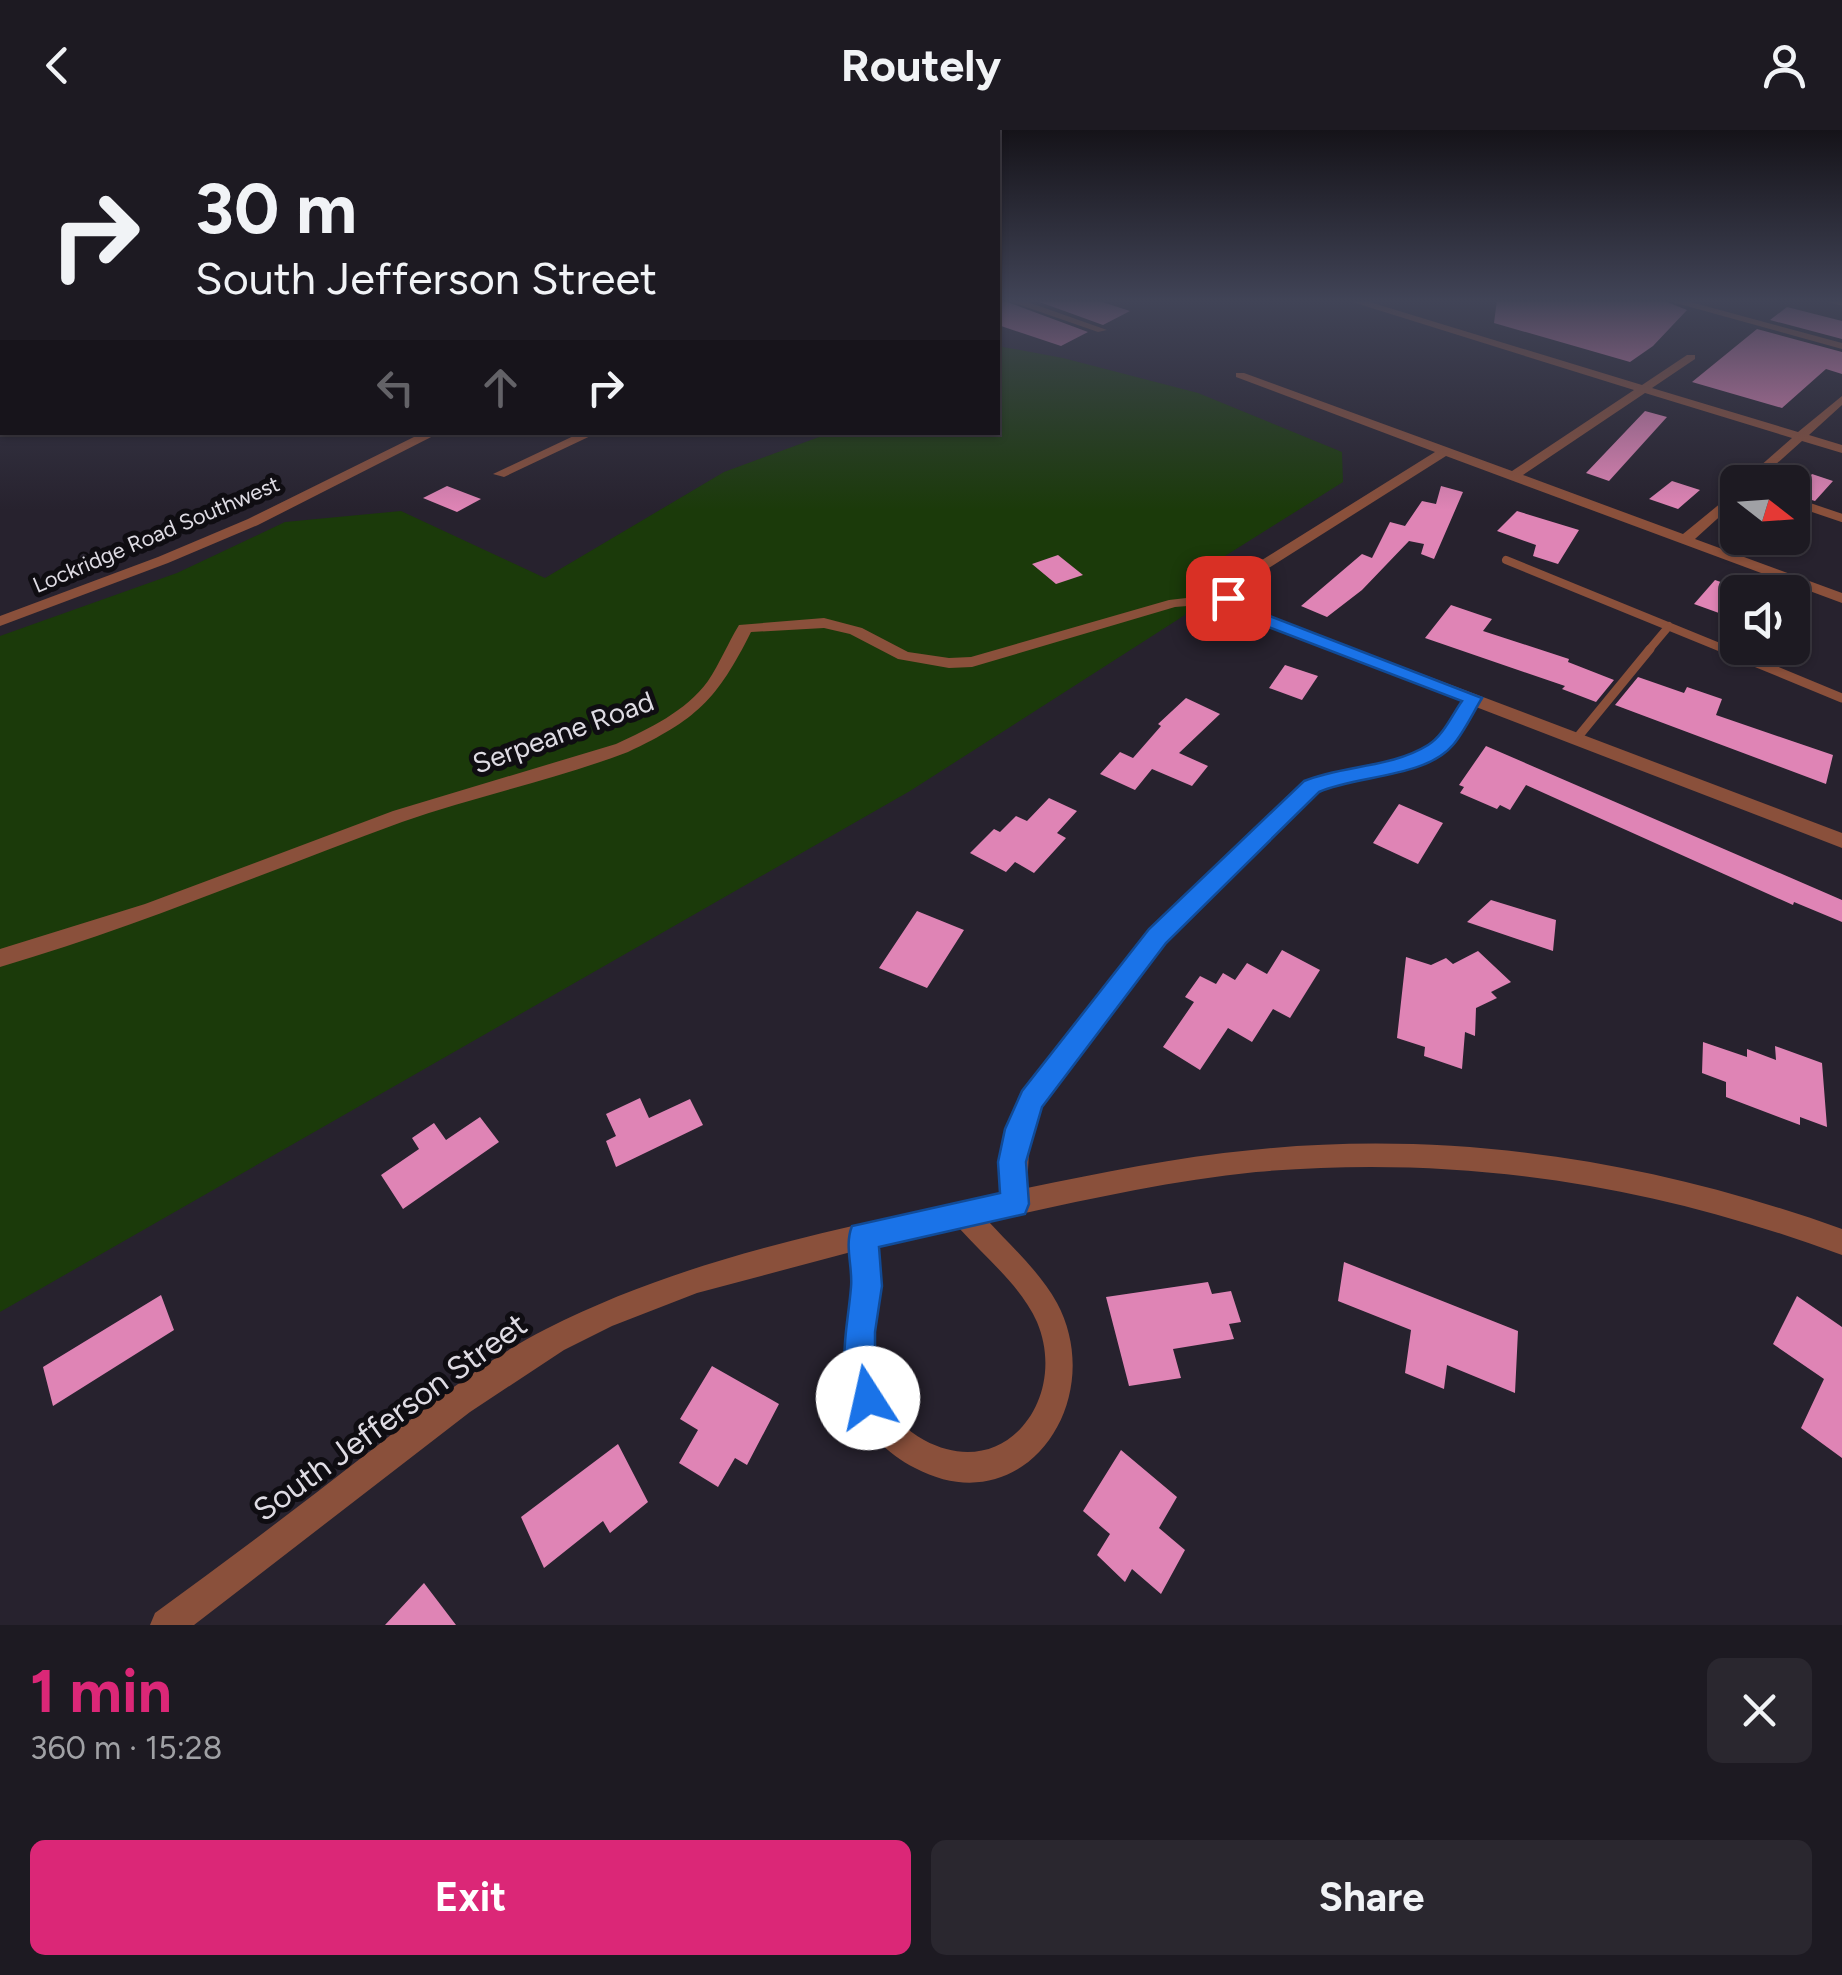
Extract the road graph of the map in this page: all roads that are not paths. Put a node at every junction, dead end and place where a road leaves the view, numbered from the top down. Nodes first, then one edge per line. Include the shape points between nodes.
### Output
1 (1583, 370) edge
2 (1671, 370) edge
3 (1240, 375) dead end
4 (1644, 388) junction
5 (1842, 399) edge
6 (430, 435) edge
7 (586, 435) edge
8 (1800, 436) junction
9 (1842, 449) edge
10 (1445, 451) junction
11 (1768, 465) edge
12 (500, 474) dead end
13 (1512, 476) junction
14 (1810, 507) edge
15 (1720, 508) edge
16 (1842, 518) edge
17 (1685, 540) junction
18 (1506, 560) dead end
19 (1228, 598) junction
20 (1842, 598) edge
21 (0, 621) edge
22 (1669, 626) junction
23 (1473, 698) junction
24 (1842, 698) edge
25 (1577, 738) junction
26 (1842, 841) edge
27 (0, 958) edge
28 (1015, 1204) junction
29 (965, 1214) junction
30 (863, 1236) junction
31 (1842, 1242) edge
32 (167, 1625) edge

1 - 4 street
2 - 4 street
3 - 10 street
4 - 8 street
4 - 13 street
5 - 8 street
6 - 21 street, Lockridge Road Southwest via 253,522
7 - 12 street
8 - 9 street
8 - 11 street
10 - 13 street
10 - 19 street via 1230,586
13 - 17 street
14 - 16 lane
15 - 17 street
17 - 20 street
18 - 22 lane
19 - 23 street via 1248,613
19 - 27 street, Serpeane Road via 1174,602 990,659 949,663 904,656 824,623 745,628 709,693 654,732 402,815 134,918
22 - 24 lane
22 - 25 lane
23 - 25 street
23 - 28 street via 1434,750 1312,786 1157,936 1031,1100 1012,1162
25 - 26 street
28 - 29 street, South Jefferson Street
28 - 31 street, South Jefferson Street via 1257,1161 1442,1158 1618,1178 1718,1200
29 - 30 street, South Jefferson Street
29 - 30 street via 1048,1315 1059,1351 1050,1415 1012,1459 983,1472 923,1460 888,1431 868,1398 858,1364 867,1286
30 - 32 street, South Jefferson Street via 708,1274 549,1343 434,1421

